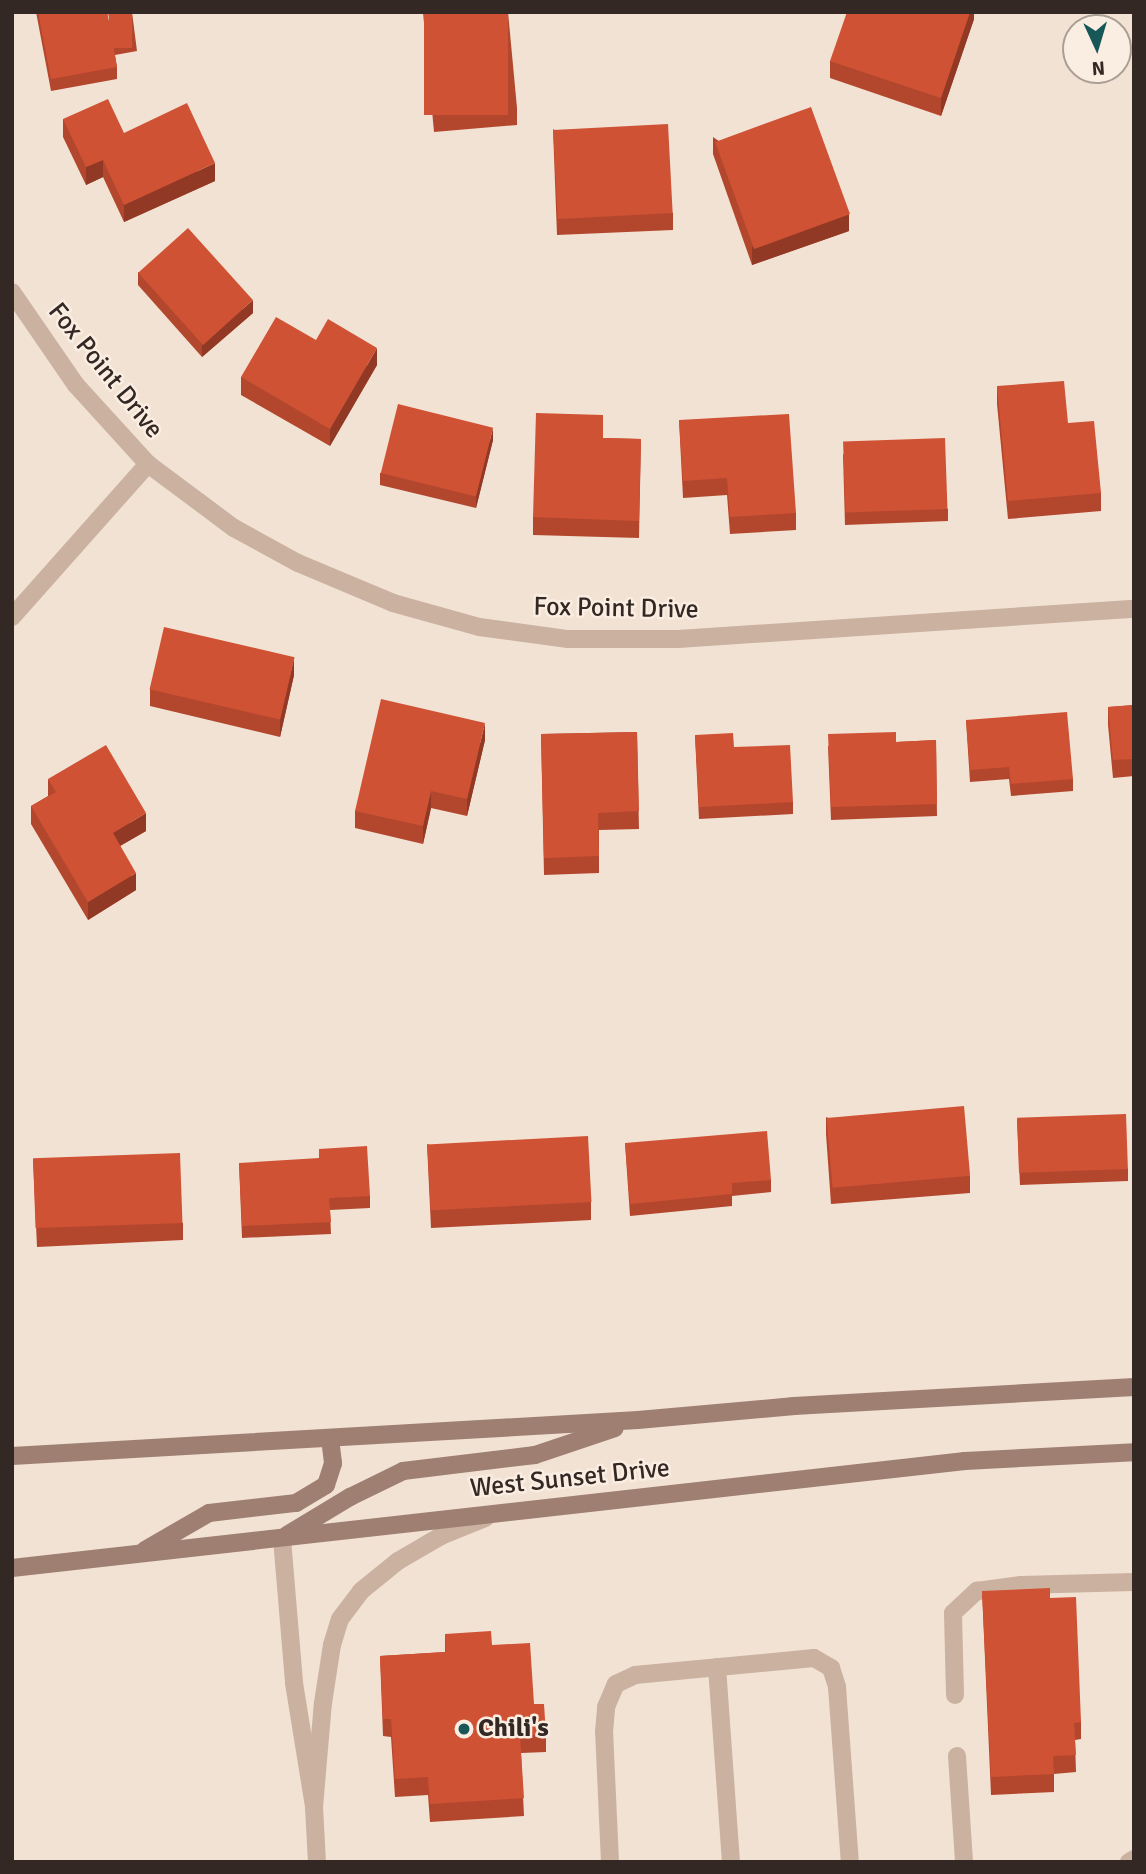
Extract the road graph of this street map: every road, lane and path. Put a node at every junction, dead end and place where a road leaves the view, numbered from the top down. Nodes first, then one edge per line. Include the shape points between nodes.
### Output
1 (12, 292) edge
2 (148, 464) junction
3 (1134, 609) edge
4 (12, 617) edge
5 (1134, 1387) edge
6 (638, 1420) junction
7 (330, 1438) junction
8 (1134, 1452) edge
9 (12, 1456) edge
10 (494, 1514) junction
11 (282, 1539) junction
12 (138, 1554) junction
13 (12, 1568) edge
14 (1134, 1582) edge
15 (717, 1667) junction
16 (955, 1695) dead end
17 (957, 1756) dead end
18 (314, 1808) junction
19 (1134, 1859) edge
20 (317, 1862) edge
21 (610, 1862) edge
22 (731, 1862) edge
23 (850, 1862) edge
24 (964, 1862) edge
25 (1129, 1862) edge

1 - 2 street, Fox Point Drive via 76,385
2 - 3 street, Fox Point Drive via 234,527 298,563 393,603 492,629 568,639 678,639
2 - 4 street
5 - 6 main road, West Sunset Drive via 794,1406
6 - 7 main road, West Sunset Drive
6 - 11 main road via 535,1455 403,1471
7 - 9 main road, West Sunset Drive
7 - 12 main road via 333,1463 326,1485 296,1503 209,1513
8 - 10 main road, West Sunset Drive via 965,1461
10 - 11 main road, West Sunset Drive
10 - 18 street via 441,1536 398,1561 361,1591 340,1619 325,1691
11 - 12 main road, West Sunset Drive
11 - 18 street via 294,1683
12 - 13 main road, West Sunset Drive
14 - 16 street via 977,1591 953,1613
15 - 21 street via 635,1675 616,1684 606,1707 604,1732
15 - 22 street
15 - 23 street via 814,1658 831,1668 837,1688
17 - 24 street
18 - 20 street
19 - 25 street

